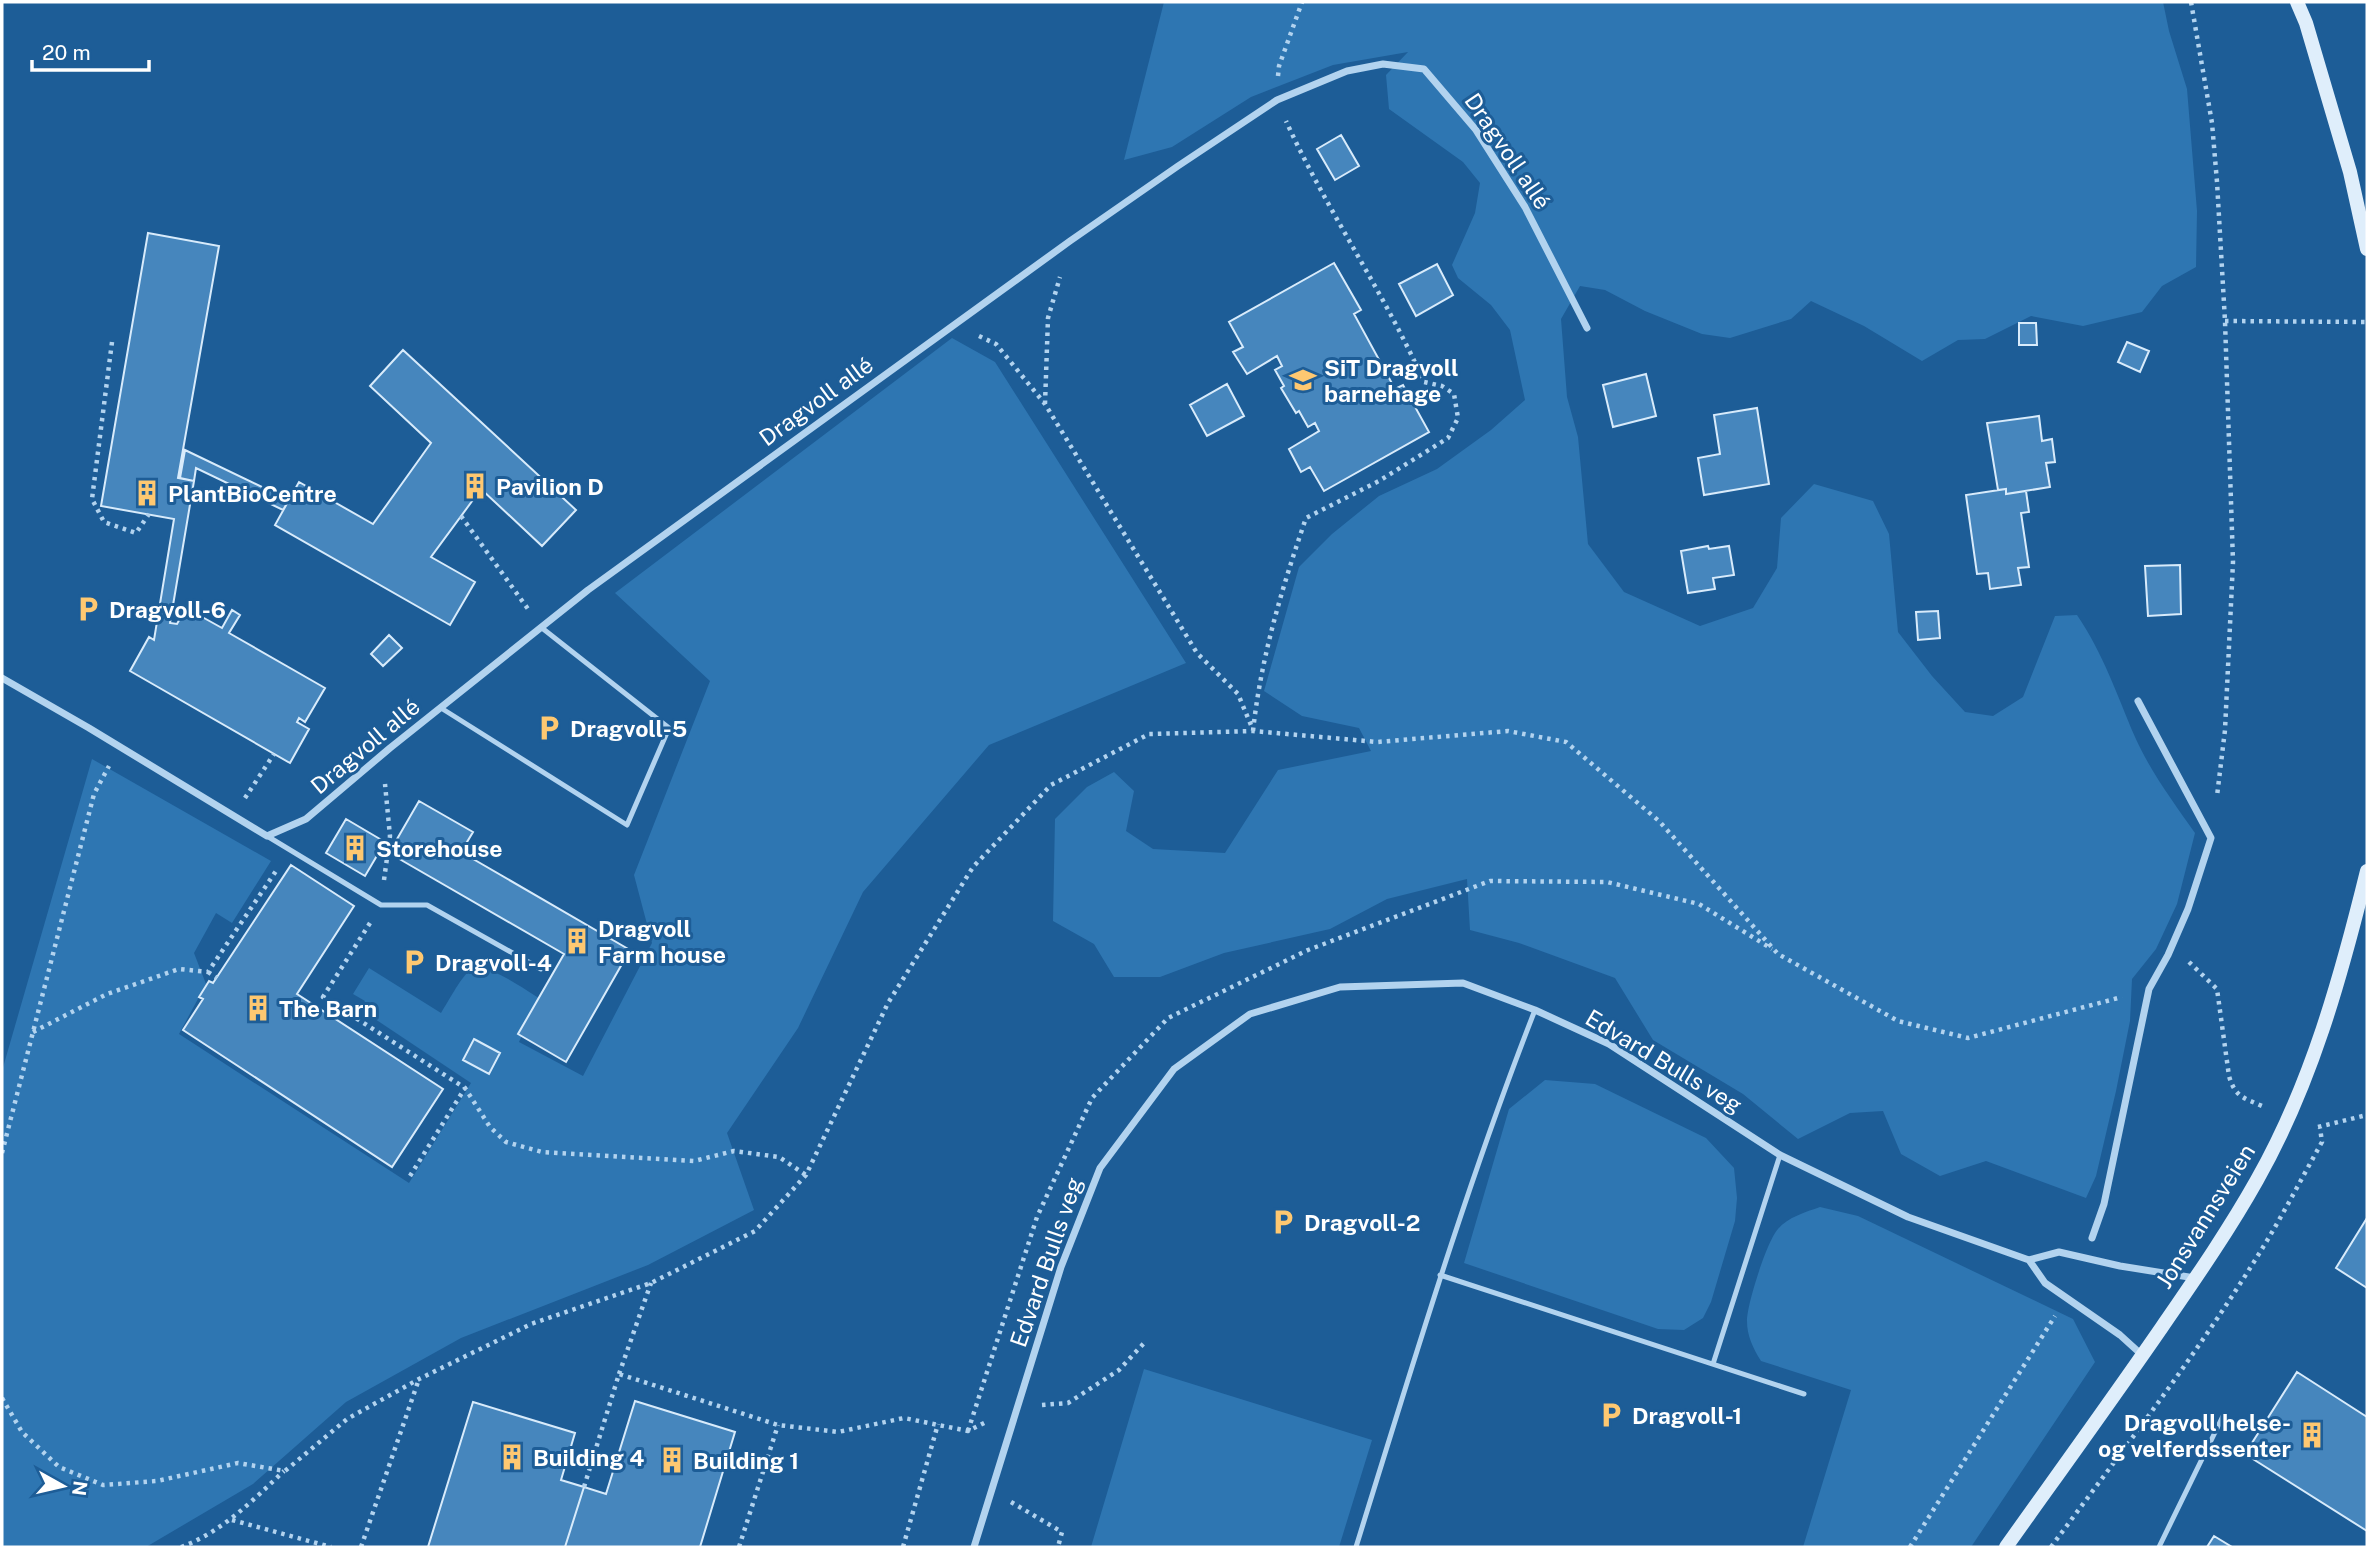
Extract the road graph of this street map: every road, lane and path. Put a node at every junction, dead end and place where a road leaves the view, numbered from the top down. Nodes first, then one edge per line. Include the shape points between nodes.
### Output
1 (1302, 2) edge
2 (2190, 2) edge
3 (2297, 2) edge
4 (1277, 100) junction
5 (1070, 241) junction
6 (2367, 249) edge
7 (2225, 321) junction
8 (2367, 322) edge
9 (955, 324) junction
10 (1587, 328) dead end
11 (112, 342) dead end
12 (1045, 404) junction
13 (149, 514) dead end
14 (461, 516) dead end
15 (542, 628) junction
16 (2, 678) edge
17 (2138, 701) dead end
18 (441, 708) junction
19 (1253, 731) junction
20 (120, 747) junction
21 (274, 754) dead end
22 (382, 755) junction
23 (233, 817) junction
24 (267, 836) junction
25 (2211, 838) junction
26 (290, 850) junction
27 (2367, 871) edge
28 (381, 905) junction
29 (1778, 954) junction
30 (2168, 955) junction
31 (541, 969) dead end
32 (208, 972) junction
33 (217, 978) dead end
34 (2149, 989) junction
35 (1535, 1010) junction
36 (33, 1032) junction
37 (465, 1088) junction
38 (2263, 1106) dead end
39 (2367, 1115) edge
40 (2312, 1125) dead end
41 (2320, 1128) junction
42 (2, 1153) edge
43 (1780, 1155) junction
44 (806, 1175) junction
45 (410, 1176) dead end
46 (2092, 1238) dead end
47 (2029, 1260) junction
48 (1440, 1275) junction
49 (2196, 1278) junction
50 (651, 1283) junction
51 (2056, 1315) dead end
52 (1145, 1342) dead end
53 (2142, 1355) junction
54 (1713, 1364) junction
55 (619, 1374) junction
56 (419, 1379) junction
57 (1804, 1394) dead end
58 (2, 1398) edge
59 (1017, 1407) junction
60 (2223, 1416) dead end
61 (937, 1424) junction
62 (778, 1425) junction
63 (968, 1431) junction
64 (285, 1471) junction
65 (584, 1487) dead end
66 (992, 1491) junction
67 (231, 1520) junction
68 (181, 1547) edge
69 (331, 1547) edge
70 (361, 1547) edge
71 (739, 1547) edge
72 (903, 1547) edge
73 (974, 1547) edge
74 (1058, 1547) edge
75 (1356, 1547) edge
76 (1910, 1547) edge
77 (2006, 1547) edge
78 (2051, 1547) edge
79 (2159, 1547) edge

1 - 4 path via 1279,66
2 - 7 path via 2211,123
3 - 6 main road via 2350,172
4 - 5 street, Dragvoll allé
4 - 10 street, Dragvoll allé via 1347,71 1383,64 1424,69 1476,130 1525,207
4 - 19 path via 1302,156 1424,382 1454,394 1458,418 1448,438 1379,481 1306,518 1278,603
5 - 9 street, Dragvoll allé
5 - 12 path via 1048,318
7 - 8 path
7 - 25 path via 2233,562 2225,730
9 - 12 path via 996,344
9 - 15 street, Dragvoll allé
11 - 13 path via 92,499 104,522 136,533
12 - 19 path via 1197,653 1238,694
14 - 15 path
15 - 18 street, Dragvoll allé
15 - 18 lane via 669,728 627,825
16 - 20 street
17 - 25 street
18 - 22 street, Dragvoll allé
19 - 29 path via 1377,743 1508,731 1566,742 1658,821
19 - 44 path via 1149,734 1051,785 966,878 888,1003
20 - 23 street
20 - 36 path via 94,794
21 - 23 path
22 - 24 street, Dragvoll allé via 306,819
22 - 28 path via 390,836
23 - 24 street
24 - 26 lane
25 - 30 street
26 - 28 lane
26 - 32 path
27 - 49 main road, Jonsvannsveien via 2335,991 2289,1116 2258,1180
28 - 31 lane via 427,905
28 - 37 path via 323,997
29 - 34 path via 1898,1021 1968,1038
29 - 63 path via 1699,904 1607,881 1490,881 1308,950 1168,1018 1092,1098 1037,1217
30 - 34 street
30 - 38 path via 2193,963 2217,989 2233,1089
32 - 33 path
32 - 36 path via 179,969 149,979
34 - 46 street via 2104,1204
35 - 43 street, Edvard Bulls veg via 1609,1044
35 - 48 lane via 1493,1116
35 - 59 street, Edvard Bulls veg via 1463,983 1340,987 1250,1014 1174,1069 1100,1168 1061,1266
36 - 42 path
37 - 44 path via 490,1127 506,1142 542,1152 694,1161 734,1151 779,1157
37 - 45 path
39 - 41 path
40 - 41 path
41 - 78 path via 2322,1142 2237,1288
43 - 47 street, Edvard Bulls veg via 1908,1217
43 - 54 lane
44 - 50 path via 755,1231
47 - 49 street via 2059,1252
47 - 53 street via 2045,1283
48 - 54 lane
48 - 75 lane
49 - 53 main road, Jonsvannsveien
50 - 55 path
50 - 56 path via 531,1324
51 - 76 path
52 - 59 path via 1119,1370 1068,1403
53 - 77 main road, Jonsvannsveien
54 - 57 lane
55 - 62 path
55 - 65 path
56 - 64 path via 347,1419
56 - 70 path
58 - 64 path via 22,1432 59,1467 103,1485 157,1481 238,1464
59 - 63 path
59 - 66 street, Edvard Bulls veg
60 - 79 lane
61 - 62 path via 904,1418 838,1432
61 - 63 path
61 - 72 path
62 - 71 path
64 - 67 path
66 - 73 street, Edvard Bulls veg
66 - 74 path via 1062,1532
67 - 68 path
67 - 69 path

